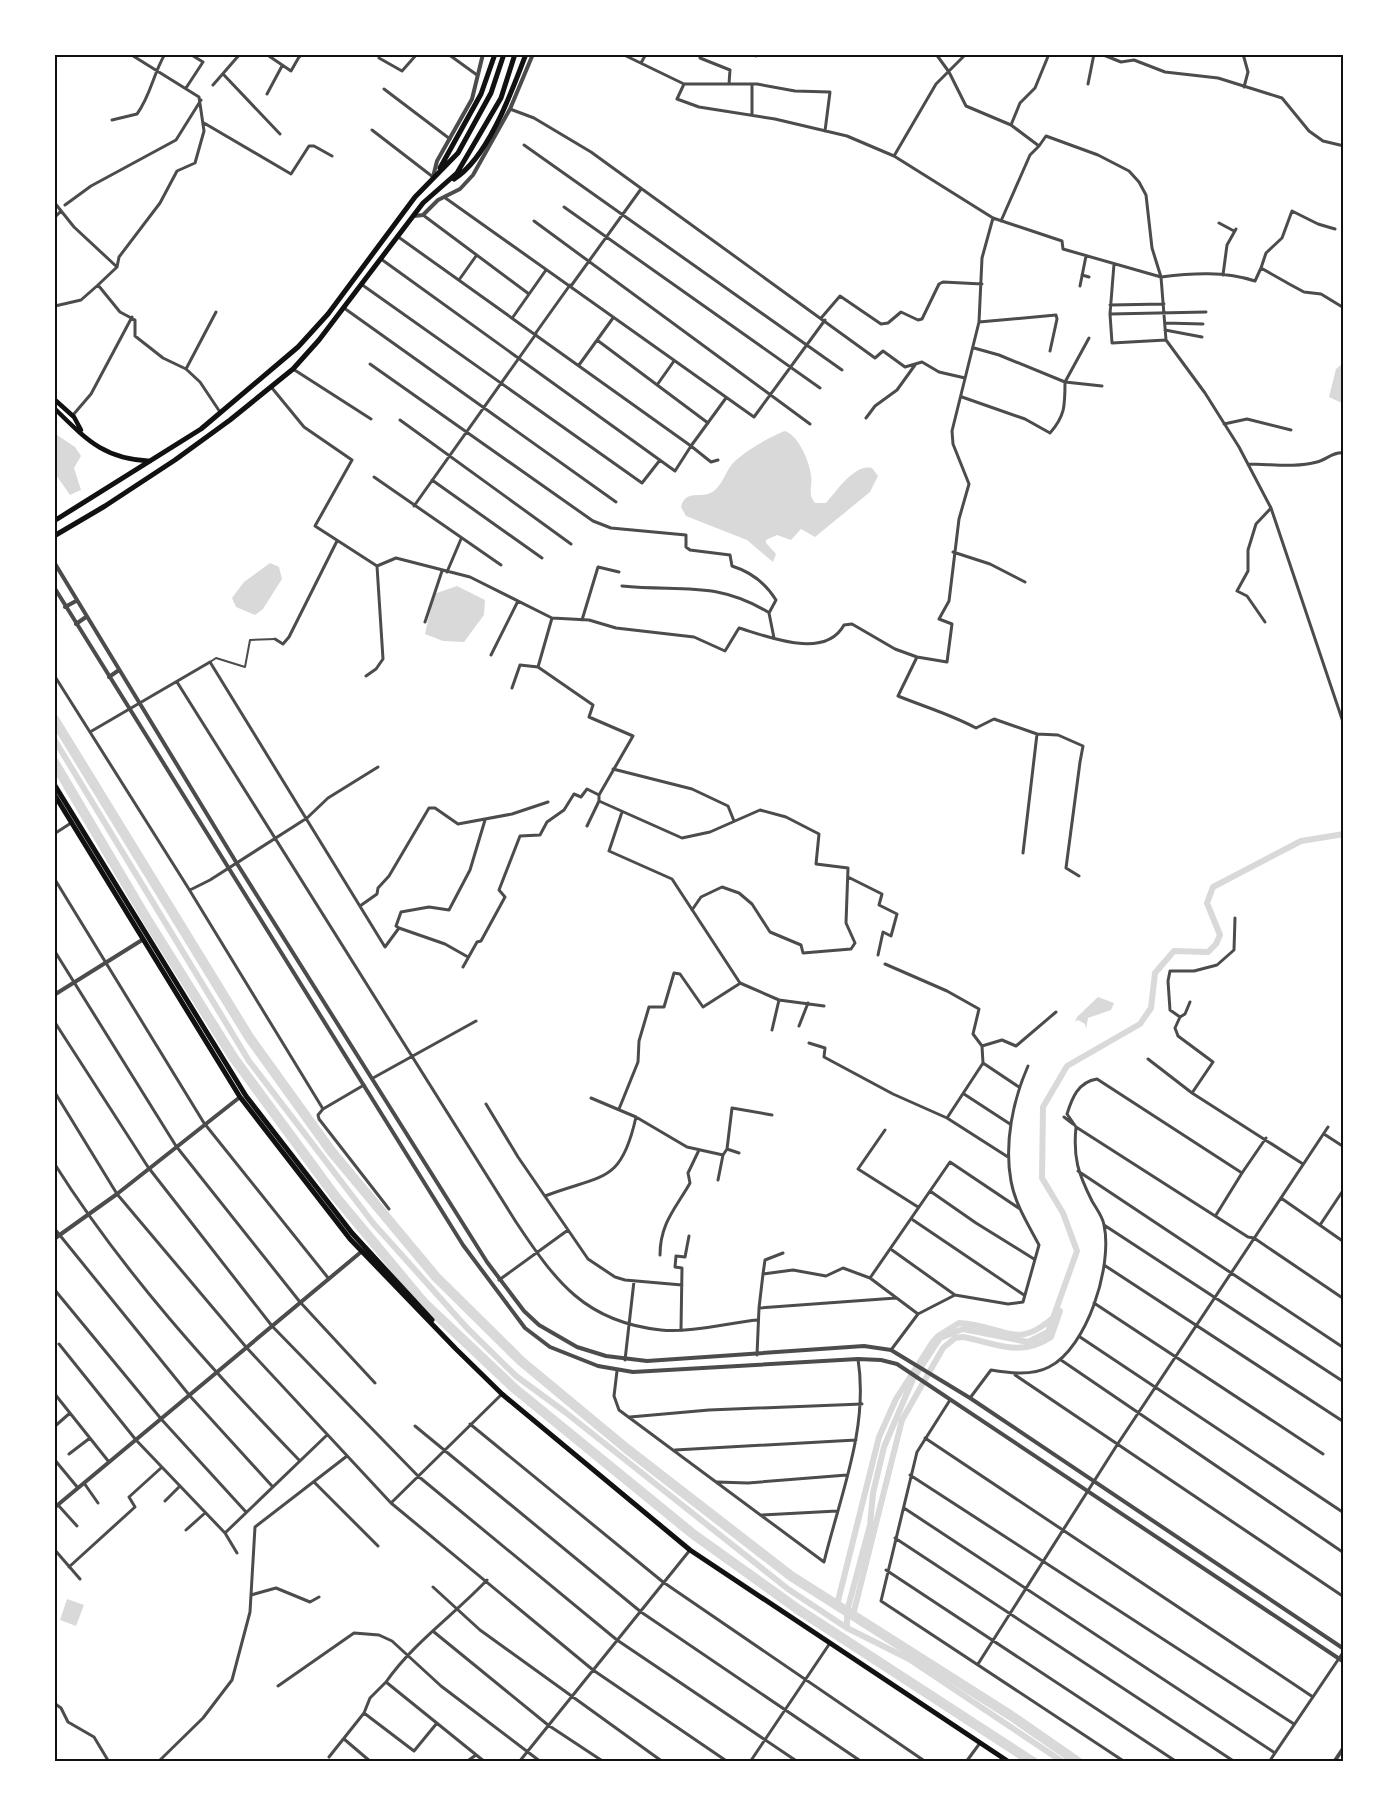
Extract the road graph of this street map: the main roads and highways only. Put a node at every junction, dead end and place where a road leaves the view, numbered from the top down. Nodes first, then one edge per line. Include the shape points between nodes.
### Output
1 (495, 54) edge
2 (504, 54) edge
3 (515, 54) edge
4 (526, 54) edge
5 (440, 169) junction
6 (451, 181) junction
7 (54, 399) edge
8 (54, 408) edge
9 (85, 436) junction
10 (153, 461) junction
11 (54, 522) edge
12 (54, 536) edge
13 (54, 784) edge
14 (54, 794) edge
15 (456, 1348) junction
16 (1009, 1762) edge

1 - 5 main road via 481,94
2 - 5 main road via 495,86 473,127 453,159
3 - 6 main road via 501,98
4 - 6 main road via 502,110 470,167
5 - 10 main road via 317,327 285,360 221,414
6 - 12 main road via 412,216 344,308 272,388 165,467
7 - 9 main road
8 - 9 main road
9 - 10 main road via 114,456
10 - 11 main road
13 - 15 main road via 246,1096 352,1233
14 - 15 main road via 240,1097 361,1252
15 - 16 main road via 502,1394 690,1550

